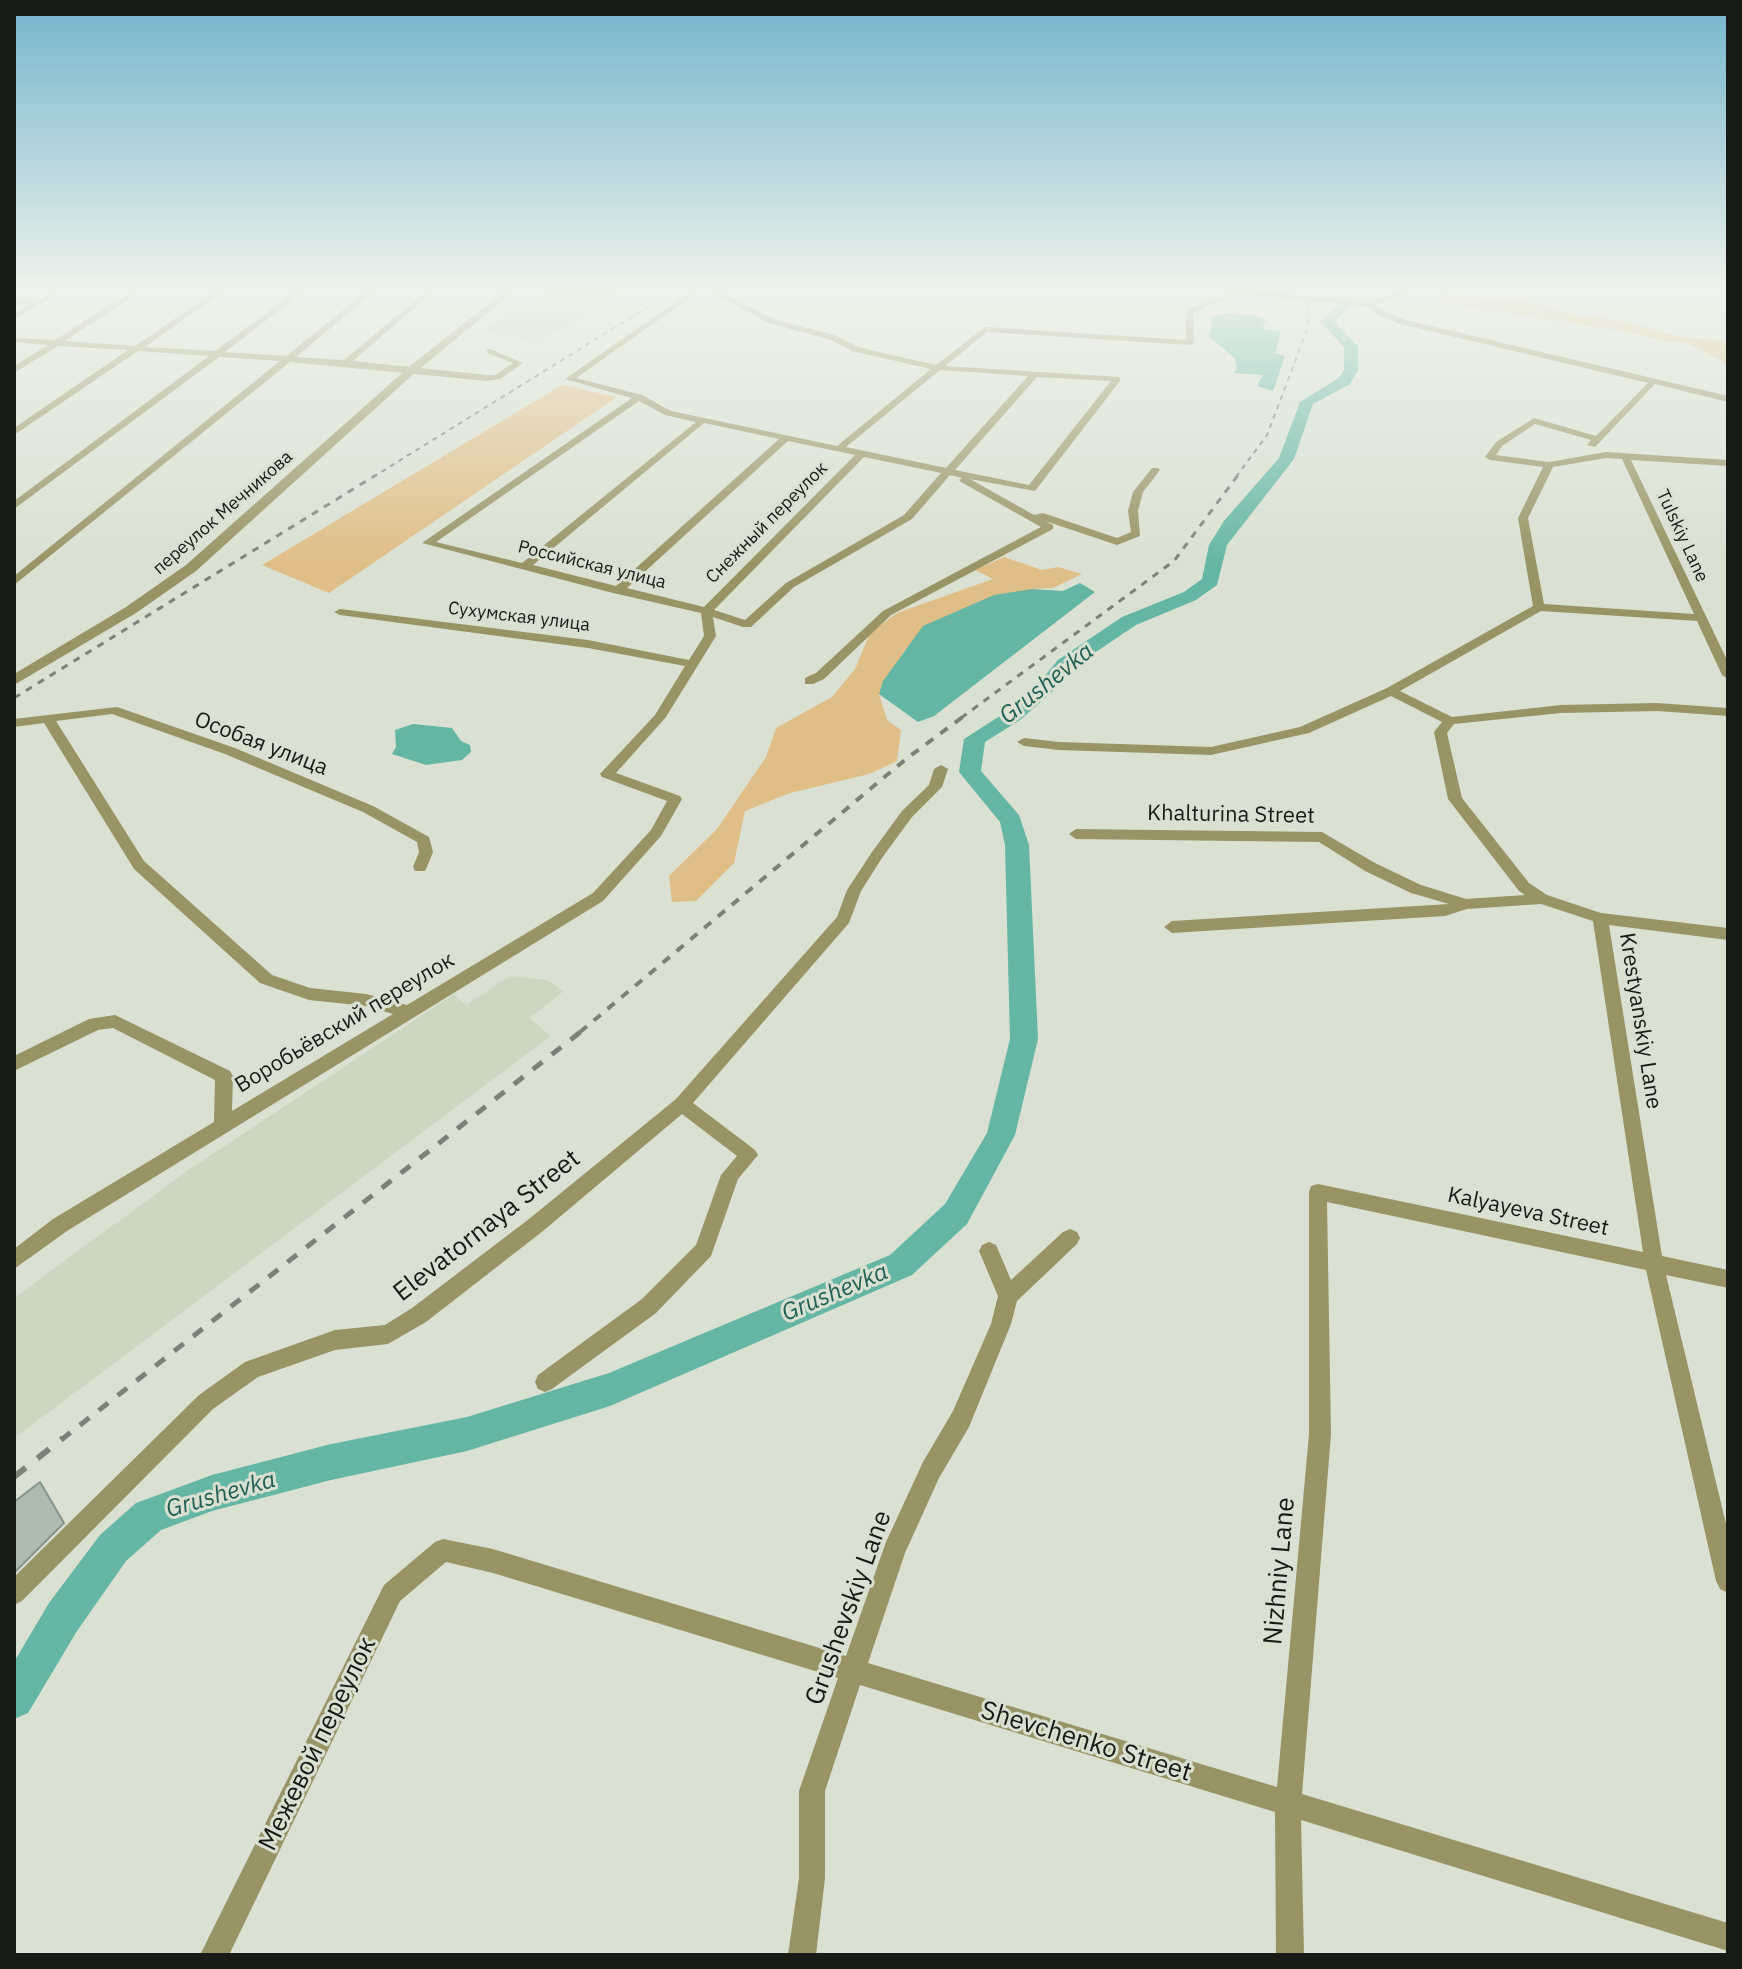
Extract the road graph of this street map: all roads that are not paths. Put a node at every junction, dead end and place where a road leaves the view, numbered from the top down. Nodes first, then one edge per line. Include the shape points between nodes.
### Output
1 (90, 381) edge
2 (182, 381) edge
3 (261, 381) edge
4 (400, 381) edge
5 (576, 381) edge
6 (925, 381) edge
7 (1028, 381) edge
8 (1115, 381) edge
9 (1643, 381) edge
10 (1652, 383) junction
11 (639, 397) junction
12 (1728, 399) edge
13 (703, 420) junction
14 (14, 432) edge
15 (787, 437) junction
16 (1598, 439) junction
17 (840, 448) junction
18 (862, 453) junction
19 (1625, 456) junction
20 (1578, 460) junction
21 (1728, 463) edge
22 (1549, 465) junction
23 (1155, 470) dead end
24 (948, 471) junction
25 (1027, 488) junction
26 (1007, 504) junction
27 (14, 506) edge
28 (524, 567) junction
29 (14, 582) edge
30 (617, 591) junction
31 (1539, 607) junction
32 (706, 611) junction
33 (340, 612) dead end
34 (1701, 618) junction
35 (692, 664) junction
36 (1728, 675) edge
37 (14, 680) edge
38 (809, 681) dead end
39 (1391, 691) junction
40 (1728, 712) edge
41 (49, 721) junction
42 (1450, 721) junction
43 (14, 723) edge
44 (1024, 742) dead end
45 (941, 769) dead end
46 (675, 799) joint
47 (1076, 834) dead end
48 (420, 867) dead end
49 (1542, 899) junction
50 (1466, 904) junction
51 (1600, 918) junction
52 (1172, 927) dead end
53 (1728, 934) edge
54 (406, 1011) junction
55 (14, 1064) edge
56 (682, 1104) junction
57 (223, 1124) junction
58 (1318, 1192) joint
59 (1070, 1238) dead end
60 (989, 1251) dead end
61 (14, 1260) edge
62 (1654, 1264) junction
63 (1728, 1279) edge
64 (1008, 1296) junction
65 (545, 1382) dead end
66 (443, 1550) joint
67 (1728, 1581) edge
68 (14, 1593) edge
69 (854, 1671) junction
70 (1288, 1803) junction
71 (1728, 1937) edge
72 (214, 1955) edge
73 (802, 1955) edge
74 (1290, 1955) edge

1 - 14 street
2 - 27 street
3 - 29 street
4 - 37 street, переулок Мечникова via 191,568
5 - 11 street
6 - 17 street, Снежный переулок
7 - 24 street
8 - 25 street
9 - 10 street
10 - 12 street
10 - 16 street
11 - 13 street via 668,413
11 - 28 street, Российская улица via 427,543
13 - 15 street
13 - 28 street
15 - 17 street
15 - 30 street
16 - 20 street
16 - 22 street via 1534,421 1499,444 1490,457
17 - 18 street
18 - 24 street
18 - 32 street, Снежный переулок
19 - 20 street
19 - 21 street
19 - 34 street, Tulskiy Lane
20 - 22 street
22 - 31 street via 1523,518
23 - 26 street via 1138,492 1133,511 1136,534 1117,542
24 - 25 street
24 - 26 street
24 - 32 street, Российская улица via 908,517 790,585 747,625
25 - 26 street
26 - 38 street via 1049,527 887,613
28 - 30 street, Российская улица
30 - 32 street, Российская улица
31 - 34 street
31 - 39 street
32 - 35 street, Снежный переулок via 710,636
33 - 35 street, Сухумская улица via 588,644
34 - 36 street, Tulskiy Lane
35 - 46 street, Снежный переулок via 660,717 607,774
39 - 42 street
39 - 44 street via 1304,730 1211,751
40 - 42 street via 1561,709
41 - 43 street
41 - 48 street, Особая улица via 113,710 230,751 368,809 424,840
41 - 54 street via 139,865 266,979 309,994
42 - 49 street, Krestyanskiy Lane via 1440,732 1455,799 1524,887
45 - 56 street, Elevatornaya Street via 935,787 907,814 854,890 844,919
46 - 54 street, Воробьёвский переулок via 656,833 598,897
47 - 50 street, Khalturina Street via 1322,837 1416,889
49 - 50 street
49 - 51 street, Krestyanskiy Lane
50 - 52 street via 1445,911
51 - 53 street
51 - 62 street, Krestyanskiy Lane
54 - 57 street, Воробьёвский переулок
55 - 57 street via 95,1024 115,1021 224,1076
56 - 65 street via 749,1155 730,1175 704,1250 649,1306
56 - 68 street, Elevatornaya Street via 408,1322 388,1334 335,1340 252,1369 206,1402
57 - 61 street, Воробьёвский переулок via 60,1225
58 - 62 street, Kalyayeva Street
58 - 70 street, Nizhniy Lane via 1320,1434
59 - 64 street, Grushevskiy Lane
60 - 64 street
62 - 63 street, Kalyayeva Street
62 - 67 street, Krestyanskiy Lane
64 - 69 street, Grushevskiy Lane via 986,1363 894,1550
66 - 69 street, Shevchenko Street
66 - 72 street, Межевой переулок via 392,1593
69 - 70 street, Shevchenko Street
69 - 73 street, Grushevskiy Lane via 812,1791 812,1878
70 - 71 street, Shevchenko Street
70 - 74 street, Nizhniy Lane

